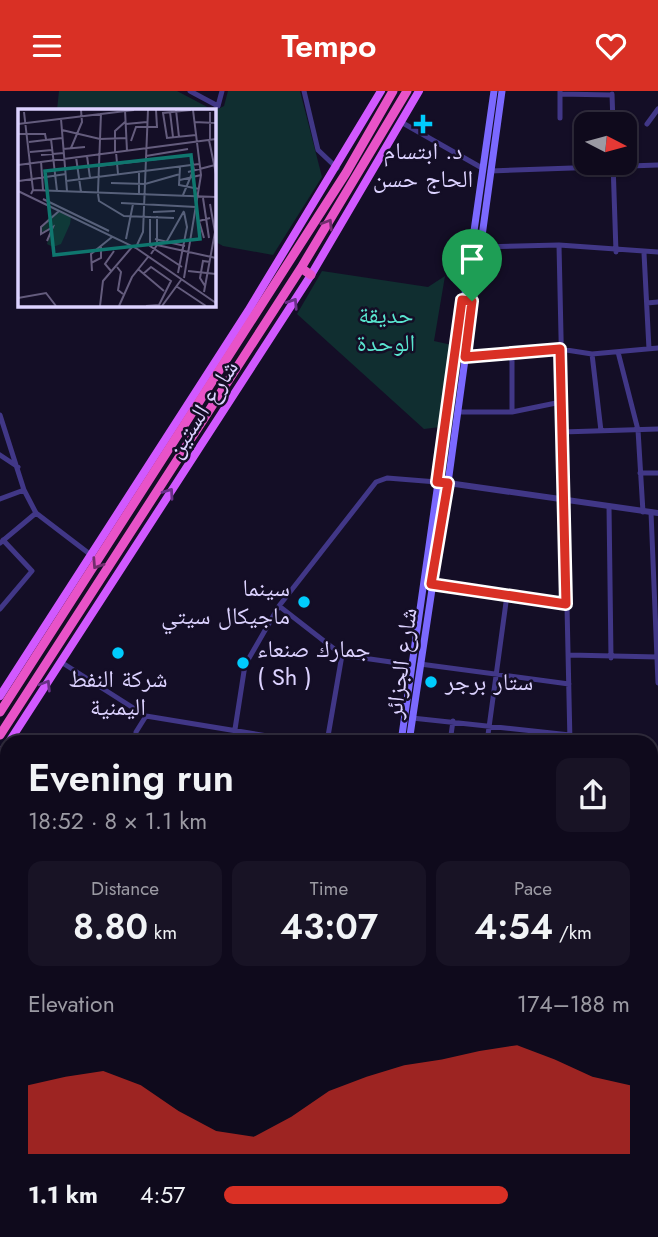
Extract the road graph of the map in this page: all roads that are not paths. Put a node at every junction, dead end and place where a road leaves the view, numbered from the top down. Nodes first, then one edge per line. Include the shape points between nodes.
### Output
1 (190, 91) edge
2 (222, 91) edge
3 (304, 91) edge
4 (381, 91) edge
5 (393, 91) edge
6 (407, 91) edge
7 (419, 91) edge
8 (494, 91) edge
9 (502, 91) edge
10 (560, 92) edge
11 (593, 93) edge
12 (612, 93) edge
13 (658, 109) edge
14 (613, 112) edge
15 (559, 118) dead end
16 (401, 122) junction
17 (647, 124) dead end
18 (637, 165) edge
19 (658, 165) edge
20 (574, 166) edge
21 (337, 168) junction
22 (485, 169) junction
23 (613, 175) edge
24 (559, 246) junction
25 (479, 247) junction
26 (616, 252) junction
27 (658, 252) edge
28 (644, 253) junction
29 (301, 268) junction
30 (311, 275) junction
31 (462, 300) junction
32 (472, 301) junction
33 (658, 302) edge
34 (647, 303) junction
35 (251, 314) junction
36 (658, 348) edge
37 (560, 349) junction
38 (649, 349) junction
39 (618, 352) junction
40 (512, 354) junction
41 (593, 354) junction
42 (465, 357) junction
43 (219, 373) junction
44 (228, 380) junction
45 (561, 402) junction
46 (457, 412) junction
47 (512, 412) junction
48 (0, 415) edge
49 (658, 429) edge
50 (638, 430) junction
51 (601, 431) junction
52 (562, 432) junction
53 (0, 455) edge
54 (18, 467) junction
55 (640, 473) junction
56 (658, 473) edge
57 (437, 482) junction
58 (448, 483) junction
59 (24, 490) junction
60 (562, 498) junction
61 (0, 499) edge
62 (609, 506) junction
63 (643, 512) junction
64 (36, 513) junction
65 (654, 513) edge
66 (1, 541) edge
67 (91, 555) junction
68 (431, 584) junction
69 (657, 591) edge
70 (97, 595) junction
71 (507, 596) junction
72 (566, 604) junction
73 (279, 605) junction
74 (0, 609) edge
75 (61, 611) junction
76 (342, 655) junction
77 (569, 655) junction
78 (657, 657) edge
79 (611, 658) junction
80 (61, 662) junction
81 (416, 664) junction
82 (495, 676) junction
83 (658, 683) edge
84 (569, 684) junction
85 (0, 696) edge
86 (0, 712) edge
87 (146, 716) junction
88 (412, 718) junction
89 (453, 721) junction
90 (489, 726) junction
91 (234, 731) junction
92 (530, 731) junction
93 (0, 735) edge
94 (13, 735) edge
95 (136, 735) edge
96 (234, 735) edge
97 (259, 735) edge
98 (328, 735) edge
99 (402, 735) edge
100 (410, 735) edge
101 (451, 735) edge
102 (488, 735) edge
103 (530, 735) edge
104 (550, 735) edge
105 (570, 735) edge

1 - 2 street via 218,106
3 - 21 street via 318,149
4 - 21 main road, شارع الستين
5 - 35 highway, شارع الستين via 346,173
29 -> 6 highway, شارع الستين
7 - 16 main road, شارع الستين
8 - 22 main road, شارع الجزائر
9 - 22 main road, شارع الجزائر
10 - 11 street
10 - 15 street
11 - 12 street
12 - 14 street
13 - 17 street
16 - 22 street
16 - 30 main road, شارع الستين
18 - 19 street
20 - 22 street
21 - 35 main road, شارع الستين
22 - 25 main road, شارع الجزائر
22 - 31 main road, شارع الجزائر
23 - 26 street
24 - 25 street
24 - 26 street
24 - 37 street
25 - 32 main road, شارع الجزائر
26 - 28 street
27 - 28 street
28 - 34 street
29 - 30 highway
29 - 44 highway, شارع الستين
70 -> 30 main road, شارع الستين
31 - 32 main road
31 - 57 main road, شارع الجزائر
32 - 42 main road, شارع الجزائر
33 - 34 street
34 - 38 street
35 - 43 highway, شارع الستين
35 - 67 main road, شارع الستين
36 - 38 street
37 - 40 street
37 - 41 street
37 - 45 street
38 - 39 street
39 - 41 street
39 - 50 street
40 - 42 street
40 - 47 street
41 - 51 street
42 - 46 main road, شارع الجزائر
43 - 44 highway
43 -> 75 highway, شارع الستين
44 - 70 highway, شارع الستين
45 - 47 street
45 - 52 street
46 - 47 street
46 - 58 main road, شارع الجزائر
48 - 54 street
49 - 50 street
50 - 51 street
50 - 55 street
51 - 52 street
52 - 60 street
53 - 54 street
54 - 59 street
55 - 56 street
55 - 63 street
57 - 58 main road
57 - 73 street via 387,478 376,482
57 - 81 main road, شارع الجزائر
58 - 60 street
58 - 68 main road, شارع الجزائر
59 - 61 street
59 - 64 street
60 - 62 street
60 - 72 street
62 - 63 street
62 - 79 street
63 - 65 street
64 - 66 street
64 - 67 street
65 - 69 street
66 - 74 street via 32,571
67 - 75 main road, شارع الستين
68 - 71 street
68 - 81 main road, شارع الجزائر
69 - 78 street
70 - 80 main road, شارع الستين
70 - 93 highway, شارع الستين
71 - 72 street
71 - 82 street
72 - 77 street
73 - 76 street
73 - 91 street via 245,665
75 - 85 main road, شارع الستين
75 - 86 highway, شارع الستين
76 - 81 street
76 - 98 street
77 - 79 street
77 - 84 street
78 - 79 street
78 - 83 street
80 - 87 street
94 -> 80 main road, شارع الستين
81 - 82 street
81 - 88 main road, شارع الجزائر
81 - 99 main road, شارع الجزائر
82 - 84 street
82 - 90 street
84 - 105 street
87 - 91 street
87 - 95 street
88 - 89 street
88 - 100 main road, شارع الجزائر
89 - 90 street
89 - 101 street
90 - 92 street
90 - 102 street
91 - 96 street
91 - 97 street
92 - 103 street
92 - 104 street

